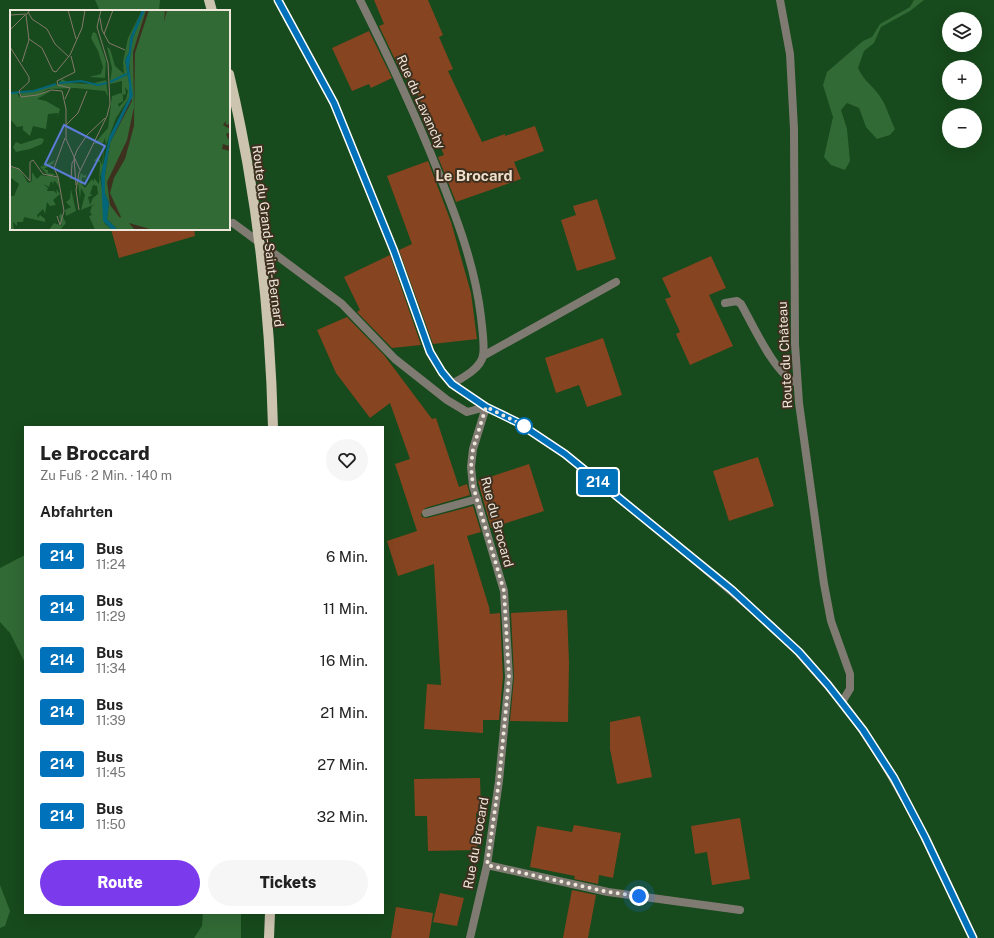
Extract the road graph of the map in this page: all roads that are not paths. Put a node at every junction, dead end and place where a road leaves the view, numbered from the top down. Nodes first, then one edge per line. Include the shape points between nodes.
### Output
1 (209, 0) edge
2 (278, 0) edge
3 (360, 0) edge
4 (780, 0) edge
5 (212, 10) edge
6 (230, 79) edge
7 (233, 223) dead end
8 (616, 282) dead end
9 (726, 303) dead end
10 (483, 356) junction
11 (797, 383) junction
12 (452, 384) junction
13 (486, 407) junction
14 (272, 426) edge
15 (477, 499) junction
16 (426, 513) dead end
17 (842, 702) junction
18 (487, 865) junction
19 (740, 910) dead end
20 (270, 914) edge
21 (269, 938) edge
22 (470, 938) edge
23 (973, 938) edge

1 - 5 main road
2 - 12 street via 334,103 394,251 430,352
3 - 10 street, Rue du Lavanchy via 415,114 460,231 475,282 482,327
4 - 11 street, Route du Château via 790,54 794,129
6 - 14 main road, Route du Grand-Saint-Bernard via 247,158 258,243 267,330
7 - 13 street via 342,304 395,359 447,400 467,412
8 - 10 street
9 - 11 street via 741,304 777,366 786,378
10 - 12 street via 479,364 466,376
11 - 17 street, Route du Château via 824,584 831,621 850,674 850,689
12 - 13 street
13 - 15 street, Rue du Brocard via 473,449 471,467
13 - 17 street via 517,422 565,454 684,550 772,626 799,652
15 - 16 street
15 - 18 street, Rue du Brocard via 504,591 509,677 499,781
17 - 23 street via 894,778
18 - 19 street via 608,892
18 - 22 street, Rue du Brocard
20 - 21 main road

